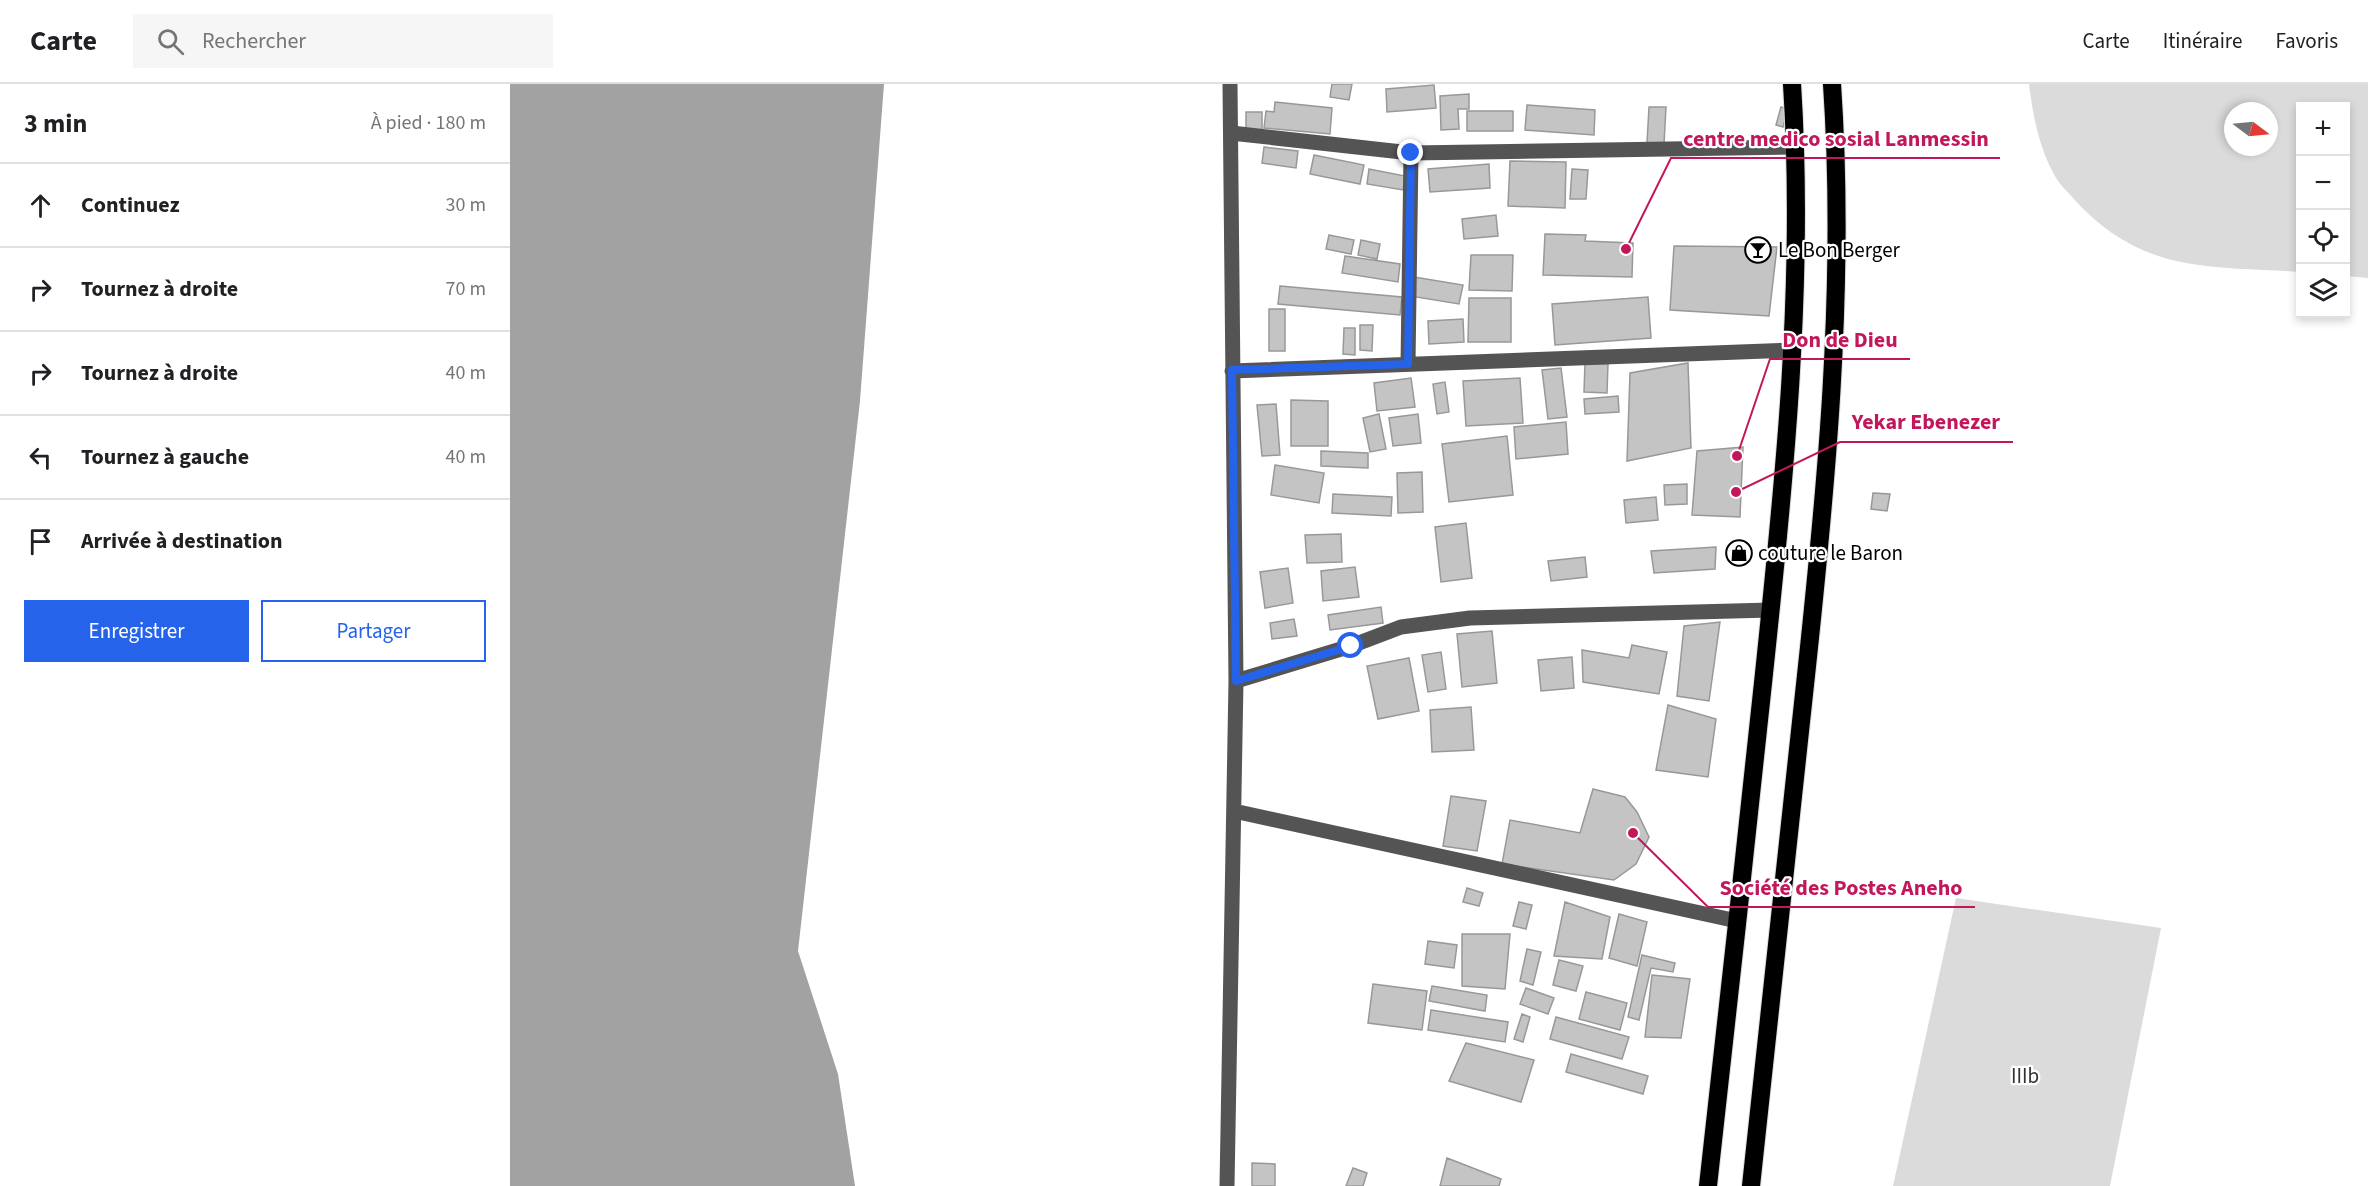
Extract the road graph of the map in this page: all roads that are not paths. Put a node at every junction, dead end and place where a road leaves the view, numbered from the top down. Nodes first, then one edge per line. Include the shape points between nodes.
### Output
1 (1230, 84) edge
2 (1792, 84) edge
3 (1832, 84) edge
4 (1231, 133) junction
5 (1796, 147) junction
6 (1411, 153) junction
7 (1793, 350) junction
8 (1408, 364) junction
9 (1232, 370) junction
10 (1771, 610) junction
11 (1236, 681) junction
12 (1234, 811) junction
13 (1737, 921) junction
14 (1227, 1186) edge
15 (1708, 1186) edge
16 (1751, 1186) edge

1 - 4 street
2 - 5 highway
3 - 16 highway via 1837,205 1832,401
4 - 6 street
4 - 9 street
5 - 6 street
5 - 7 highway
6 - 8 street
7 - 8 street
7 - 10 highway
8 - 9 street
9 - 11 street
10 - 11 street via 1470,618 1401,627
10 - 13 highway
11 - 12 street
12 - 13 street
12 - 14 street
13 - 15 highway

